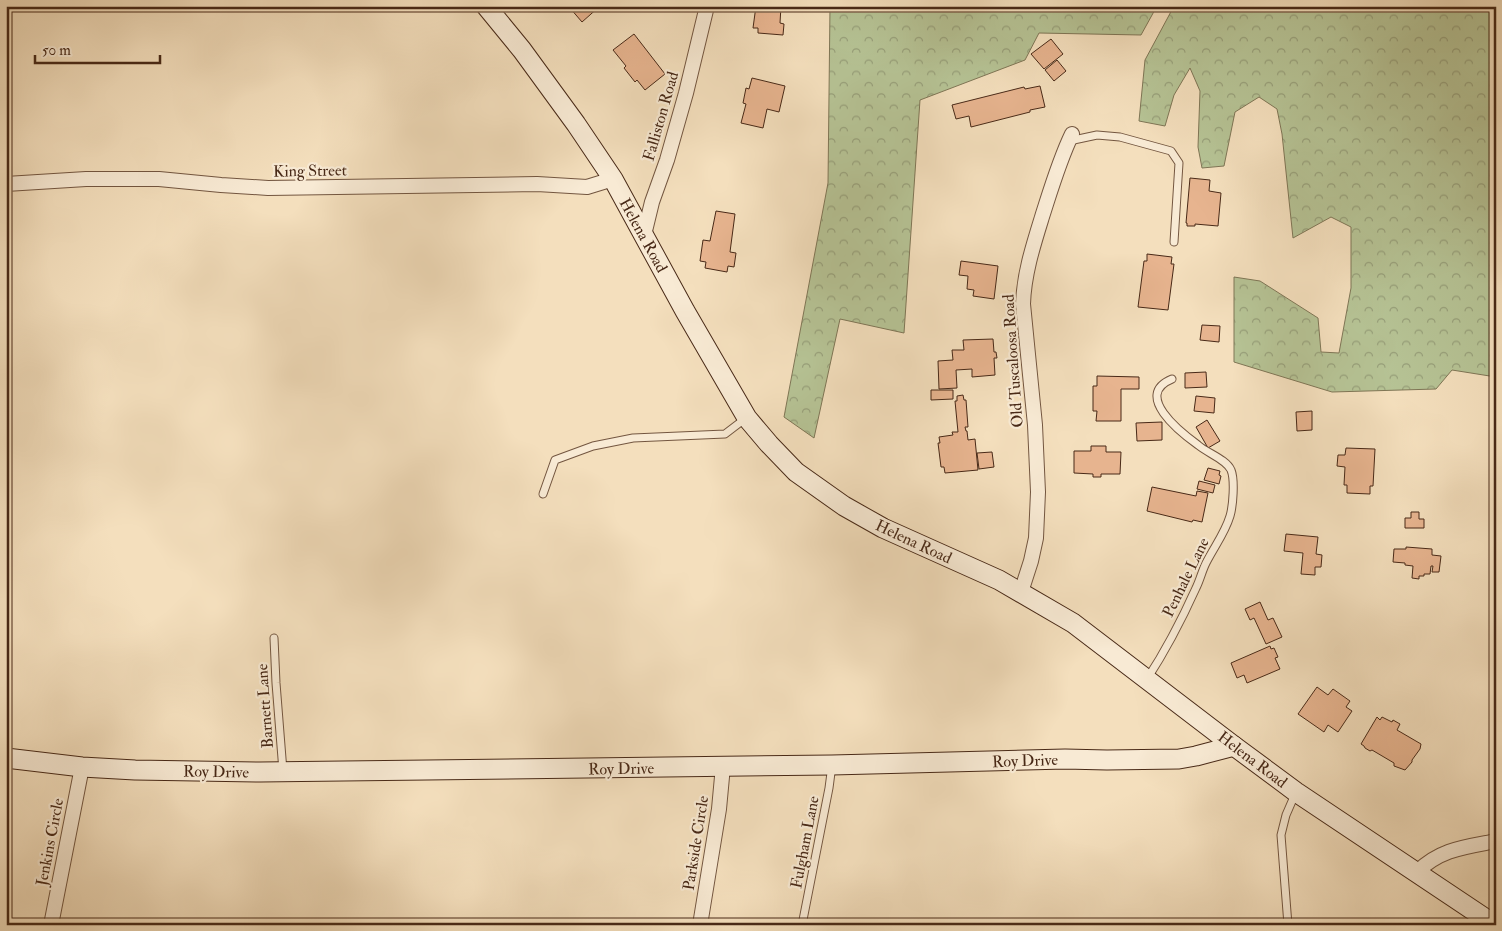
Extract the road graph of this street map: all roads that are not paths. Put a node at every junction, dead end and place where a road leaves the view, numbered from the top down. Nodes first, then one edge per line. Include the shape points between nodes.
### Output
1 (486, 6) edge
2 (707, 6) edge
3 (1070, 137) joint
4 (613, 179) junction
5 (6, 184) edge
6 (644, 235) junction
7 (1174, 242) dead end
8 (1172, 378) dead end
9 (747, 418) junction
10 (543, 494) dead end
11 (1022, 592) junction
12 (274, 638) dead end
13 (1147, 679) junction
14 (1234, 746) junction
15 (6, 758) edge
16 (832, 765) junction
17 (723, 766) junction
18 (82, 767) junction
19 (283, 772) junction
20 (1296, 792) junction
21 (1496, 841) edge
22 (1417, 872) junction
23 (51, 925) edge
24 (700, 925) edge
25 (802, 925) edge
26 (1288, 925) edge
27 (1495, 925) edge

1 - 4 main road, Helena Road via 522,50
2 - 6 street, Falliston Road via 686,93
3 - 7 lane via 1120,136 1171,150 1178,163
3 - 11 street, Old Tuscaloosa Road via 1057,168 1024,288 1038,492 1036,538
4 - 5 street, King Street via 587,187 537,184 268,188 159,179 78,179
4 - 6 main road, Helena Road
6 - 9 main road, Helena Road
8 - 13 lane, Penhale Lane via 1162,382 1156,395 1158,404 1180,430 1231,470 1231,514 1197,587
9 - 10 lane via 725,434 633,438 593,446 555,460
9 - 11 main road, Helena Road via 796,472 844,506 883,528
11 - 13 main road, Helena Road via 1073,623
12 - 19 lane, Barnett Lane
13 - 14 main road, Helena Road
14 - 16 main road, Roy Drive via 1179,759 1065,758
14 - 20 main road, Helena Road
15 - 18 main road, Roy Drive
16 - 17 main road, Roy Drive
16 - 25 lane, Fulgham Lane
17 - 19 main road, Roy Drive
17 - 24 street, Parkside Circle
18 - 19 main road, Roy Drive
18 - 23 street, Jenkins Circle
20 - 22 main road, Helena Road
20 - 26 lane via 1281,835
21 - 22 street via 1457,848 1439,855
22 - 27 main road, Helena Road

